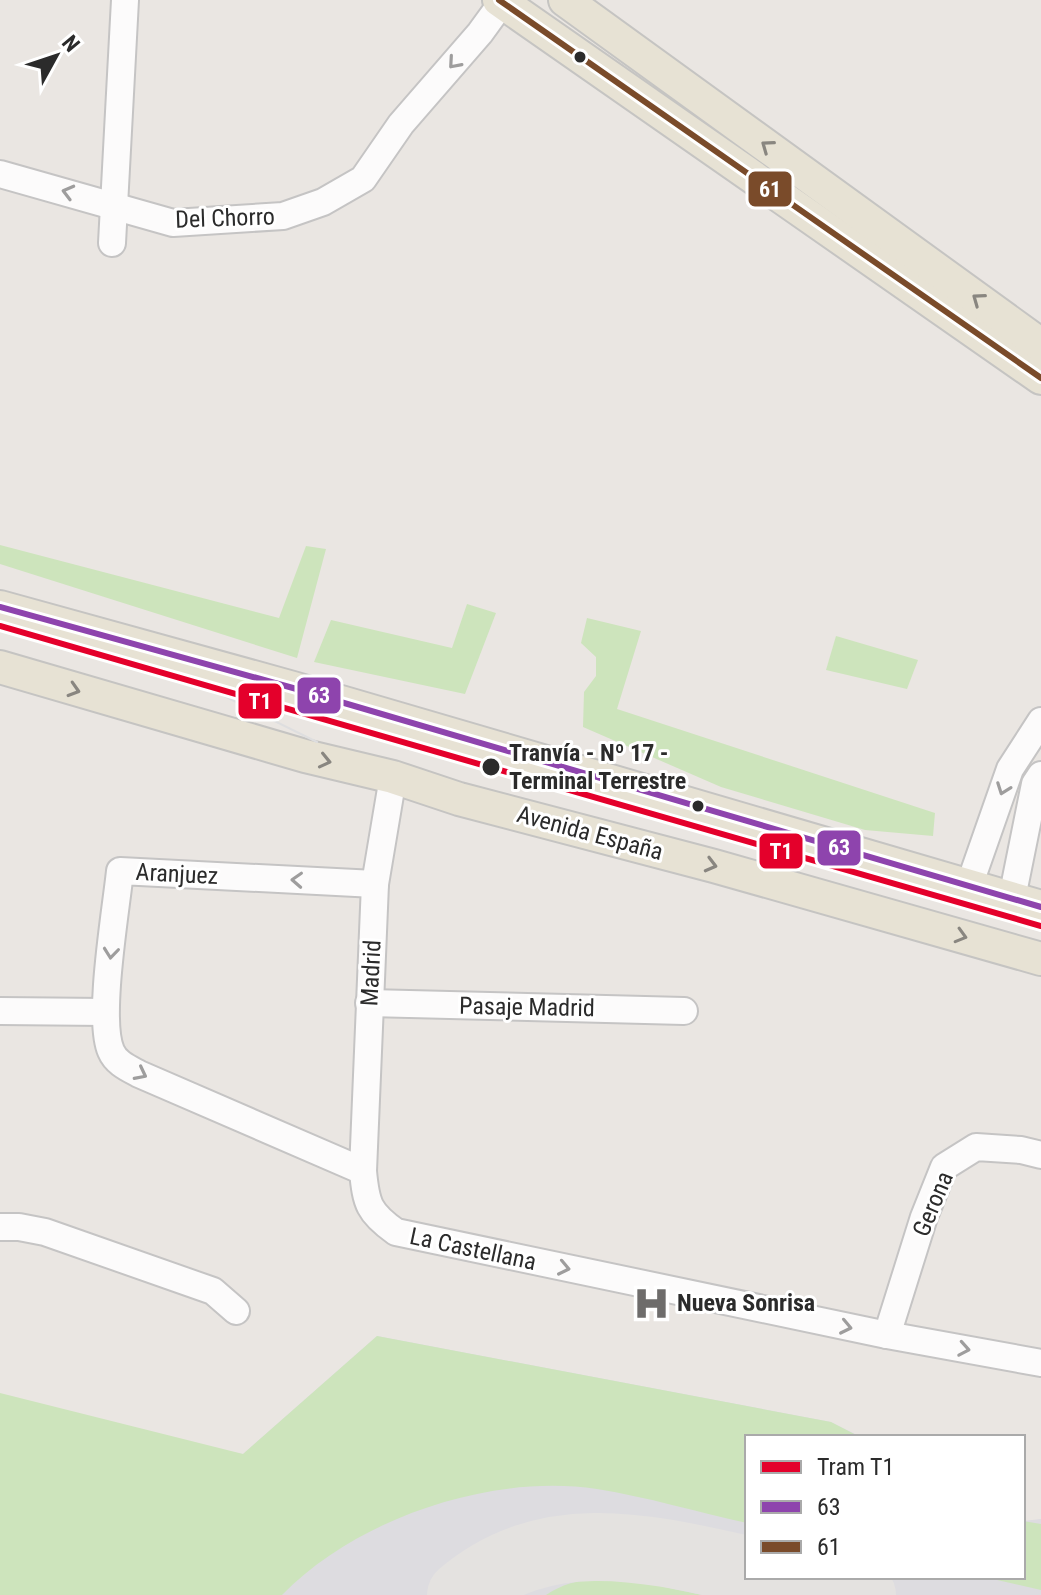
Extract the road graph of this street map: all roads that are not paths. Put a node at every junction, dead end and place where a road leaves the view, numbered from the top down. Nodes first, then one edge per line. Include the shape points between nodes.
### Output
1 (125, 0) edge
2 (565, 0) edge
3 (502, 1) edge
4 (0, 174) edge
5 (115, 205) junction
6 (112, 243) dead end
7 (1041, 345) edge
8 (1041, 378) edge
9 (0, 607) edge
10 (0, 667) edge
11 (1041, 721) edge
12 (1041, 775) edge
13 (393, 777) junction
14 (375, 884) junction
15 (969, 886) junction
16 (1027, 902) edge
17 (1041, 959) edge
18 (369, 1003) junction
19 (0, 1011) edge
20 (684, 1011) dead end
21 (105, 1012) junction
22 (1041, 1155) edge
23 (363, 1171) junction
24 (0, 1227) edge
25 (236, 1311) dead end
26 (887, 1335) junction
27 (1041, 1363) edge

1 - 5 street
7 -> 2 main road
3 -> 5 street, Del Chorro via 363,179 323,202 283,216 173,223
3 - 8 main road
5 -> 4 street, Del Chorro
5 - 6 street
9 - 15 main road
10 -> 13 main road, Avenida España via 274,748
11 -> 15 street via 1010,769
12 - 16 street via 1035,784
13 - 14 street, Madrid
13 -> 17 main road, Avenida España
14 - 18 street, Madrid
14 -> 21 street, Aranjuez via 120,871
15 - 16 main road
18 - 20 street, Pasaje Madrid
18 - 23 street, Madrid
19 - 21 street
21 -> 23 street via 117,1061
22 - 26 street, Gerona via 976,1147 944,1167
23 -> 26 street, La Castellana via 365,1198 376,1218 396,1232
24 - 25 street via 45,1232 213,1291
26 -> 27 street, La Castellana

